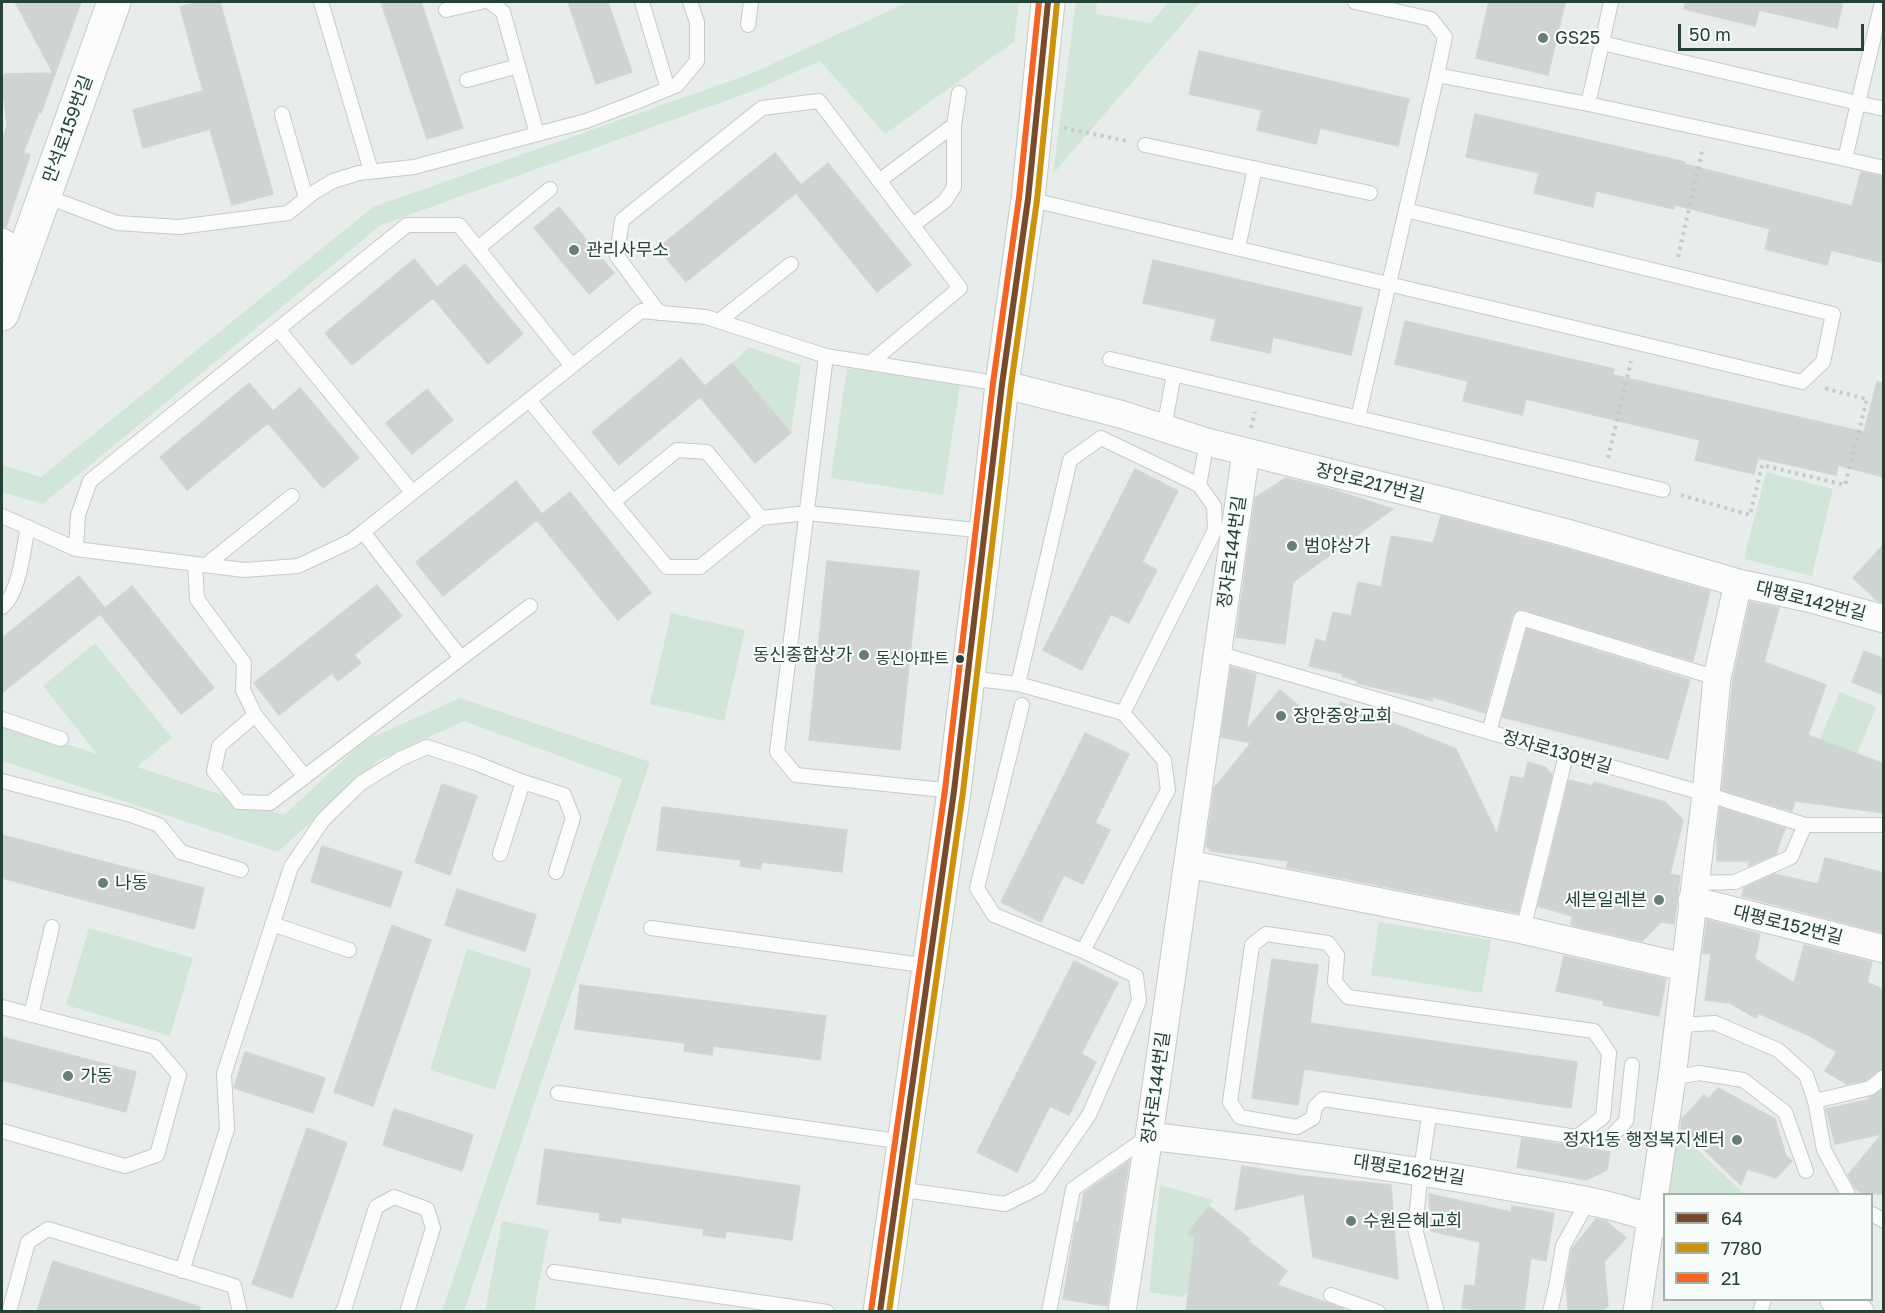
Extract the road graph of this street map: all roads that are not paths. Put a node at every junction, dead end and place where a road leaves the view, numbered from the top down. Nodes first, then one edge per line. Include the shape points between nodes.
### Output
1 (114, 2) edge
2 (321, 2) edge
3 (481, 2) edge
4 (490, 2) edge
5 (642, 2) edge
6 (690, 2) edge
7 (751, 2) edge
8 (1048, 2) edge
9 (1356, 2) edge
10 (1611, 2) edge
11 (1882, 2) edge
12 (446, 10) dead end
13 (748, 25) dead end
14 (1602, 43) junction
15 (518, 66) junction
16 (1437, 75) junction
17 (467, 80) dead end
18 (668, 89) junction
19 (959, 93) dead end
20 (1858, 103) junction
21 (1588, 104) junction
22 (1884, 109) edge
23 (282, 114) dead end
24 (954, 125) junction
25 (537, 134) junction
26 (1145, 145) road end
27 (1845, 159) junction
28 (1256, 168) junction
29 (1884, 168) edge
30 (371, 171) junction
31 (879, 181) junction
32 (550, 189) dead end
33 (1370, 193) dead end
34 (45, 196) junction
35 (306, 198) junction
36 (1028, 199) junction
37 (1406, 210) junction
38 (913, 225) junction
39 (478, 248) junction
40 (1238, 248) junction
41 (8, 252) edge
42 (791, 264) dead end
43 (1388, 283) junction
44 (659, 313) junction
45 (2, 314) edge
46 (719, 321) junction
47 (278, 329) junction
48 (826, 356) junction
49 (1110, 359) dead end
50 (870, 363) junction
51 (572, 366) junction
52 (1174, 374) junction
53 (1002, 384) junction
54 (529, 400) junction
55 (1358, 418) junction
56 (1164, 428) junction
57 (1206, 442) junction
58 (1246, 452) junction
59 (1199, 485) junction
60 (1663, 490) road end
61 (412, 492) junction
62 (292, 496) dead end
63 (613, 502) junction
64 (807, 513) junction
65 (2, 516) edge
66 (761, 518) junction
67 (28, 527) junction
68 (986, 531) junction
69 (363, 532) junction
70 (76, 549) junction
71 (200, 564) junction
72 (1738, 583) junction
73 (530, 606) dead end
74 (2, 607) edge
75 (1884, 619) edge
76 (1218, 653) junction
77 (461, 658) junction
78 (968, 678) junction
79 (1717, 678) junction
80 (1018, 684) junction
81 (1022, 705) dead end
82 (1123, 713) junction
83 (255, 716) junction
84 (2, 719) edge
85 (1489, 732) junction
86 (61, 739) dead end
87 (1566, 755) junction
88 (305, 777) junction
89 (2, 781) edge
90 (523, 782) junction
91 (954, 791) junction
92 (1706, 794) junction
93 (1805, 825) junction
94 (1884, 825) edge
95 (500, 854) dead end
96 (1188, 864) junction
97 (240, 870) dead end
98 (556, 873) dead end
99 (1693, 892) junction
100 (272, 924) junction
101 (52, 927) dead end
102 (651, 928) dead end
103 (1524, 930) junction
104 (1884, 949) edge
105 (349, 950) dead end
106 (1083, 951) junction
107 (929, 966) junction
108 (1684, 967) junction
109 (2, 1007) edge
110 (31, 1015) junction
111 (1678, 1025) junction
112 (1632, 1065) dead end
113 (1884, 1077) edge
114 (1671, 1078) junction
115 (558, 1094) dead end
116 (1815, 1101) junction
117 (1429, 1116) junction
118 (2, 1131) edge
119 (1149, 1136) junction
120 (1577, 1137) junction
121 (904, 1142) junction
122 (1421, 1170) junction
123 (1806, 1171) dead end
124 (897, 1188) junction
125 (1847, 1193) edge
126 (1588, 1201) junction
127 (1658, 1221) edge
128 (182, 1271) junction
129 (554, 1272) dead end
130 (1331, 1295) dead end
131 (1838, 1301) edge
132 (9, 1311) edge
133 (240, 1311) edge
134 (345, 1311) edge
135 (407, 1311) edge
136 (827, 1311) edge
137 (880, 1311) edge
138 (1049, 1311) edge
139 (1122, 1311) edge
140 (1378, 1311) edge
141 (1437, 1311) edge
142 (1550, 1311) edge
143 (1637, 1311) edge
144 (1860, 1311) edge

1 - 34 main road, 만석로159번길
2 - 30 lane
3 - 12 lane
4 - 15 lane via 503,12
5 - 18 lane
6 - 18 lane via 697,22 697,61 677,85
7 - 13 lane
8 - 36 main road
9 - 16 lane via 1431,19 1445,37
10 - 14 lane
11 - 20 lane
14 - 20 lane
14 - 21 lane
15 - 17 lane
15 - 25 lane
16 - 21 lane
16 - 37 lane
18 - 25 lane
19 - 24 lane
20 - 22 lane
20 - 27 lane
21 - 27 lane
23 - 35 lane
24 - 31 lane
24 - 38 lane via 954,187 945,201
25 - 30 lane via 414,166
26 - 28 lane
27 - 29 lane
28 - 33 lane
28 - 40 lane
30 - 35 lane via 333,181
31 - 38 lane
31 - 44 lane via 819,101 762,108 622,220 616,256
32 - 39 lane
34 - 35 lane via 117,223 179,227 288,213
34 - 41 main road, 만석로159번길
36 - 40 lane
36 - 53 main road
37 - 43 lane
37 - 43 lane via 1833,314 1823,362 1802,382
38 - 50 lane via 960,288
39 - 47 lane via 459,225 407,225
39 - 51 lane
40 - 43 lane
41 - 45 main road, 만석로159번길
42 - 46 lane
43 - 55 lane
44 - 46 lane via 706,316
44 - 51 lane via 641,311
46 - 48 lane
47 - 61 lane
47 - 70 lane via 90,482 78,515
48 - 50 lane
48 - 64 lane
49 - 52 lane
50 - 53 lane
51 - 54 lane
52 - 55 lane
52 - 56 lane
53 - 56 street, 장안로217번길
53 - 68 main road
54 - 61 lane
54 - 63 lane
55 - 60 lane
56 - 57 street, 장안로217번길
57 - 58 street, 장안로217번길
57 - 59 lane
58 - 72 street, 장안로217번길 via 1556,530
58 - 76 street, 정자로144번길
59 - 80 lane via 1101,438 1070,460
59 - 82 lane via 1214,506 1215,530
61 - 69 lane
62 - 71 lane
63 - 66 lane via 667,567 700,567
63 - 66 lane via 676,450 707,452
64 - 66 lane
64 - 68 lane
64 - 91 lane via 777,753 796,775
65 - 67 lane
67 - 70 lane
67 - 74 lane via 18,578
68 - 78 main road
69 - 71 lane via 298,566 244,570
69 - 77 lane
70 - 71 lane
71 - 83 lane via 196,599 244,663 243,690
72 - 75 street, 대평로142번길
72 - 79 street
73 - 77 lane
76 - 85 lane
76 - 96 street, 정자로144번길
77 - 88 lane
78 - 80 lane
78 - 91 main road
79 - 85 lane, 정자로130번길 via 1521,618
79 - 92 street
80 - 82 lane
81 - 106 lane via 977,888 994,915
82 - 106 lane via 1164,760 1168,790
83 - 88 lane
83 - 88 lane via 219,746 214,771 239,802 270,803
84 - 86 lane
85 - 87 lane, 정자로130번길
87 - 92 lane, 정자로130번길
87 - 103 lane
89 - 97 lane via 159,825 182,852
90 - 95 lane
90 - 98 lane via 564,795 573,818
90 - 100 lane via 427,747 400,759 360,783 323,820 291,867
91 - 107 main road
92 - 93 lane, 정자로130번길
92 - 99 street
93 - 94 lane
93 - 99 lane via 1791,856 1735,882
96 - 103 street
96 - 119 street, 정자로144번길
99 - 104 street, 대평로152번길
99 - 108 street
100 - 105 lane
100 - 128 lane via 224,1074 227,1129
101 - 110 lane
102 - 107 lane
103 - 108 street
106 - 124 lane via 1136,976 1139,1001 1089,1114 1039,1187 1005,1204
107 - 121 main road
108 - 111 street
109 - 110 lane
110 - 118 lane via 155,1047 179,1075 157,1155 125,1166
111 - 114 street
111 - 116 lane via 1715,1023 1778,1050 1806,1074
112 - 120 lane via 1626,1121 1608,1140
113 - 116 lane via 1870,1088
114 - 123 lane via 1699,1073 1743,1080 1785,1112
114 - 127 street
115 - 121 lane
116 - 125 lane via 1824,1150
117 - 120 lane
117 - 120 lane via 1323,1100 1315,1107 1314,1118 1297,1127 1240,1117 1230,1102 1252,945 1266,934 1328,943 1337,955 1335,982 1348,997 1594,1031 1609,1053 1603,1117
117 - 122 lane
119 - 122 street, 대평로162번길
119 - 138 lane via 1073,1189
119 - 139 street, 정자로144번길
121 - 124 main road
122 - 126 street, 대평로162번길
122 - 141 lane via 1415,1229
124 - 137 main road
126 - 127 street, 대평로162번길
126 - 142 lane via 1563,1246
127 - 143 street
128 - 132 lane via 48,1229 28,1242
128 - 133 lane via 234,1286
129 - 136 lane
130 - 140 lane
131 - 144 street
134 - 135 lane via 376,1207 394,1197 427,1209 433,1228

